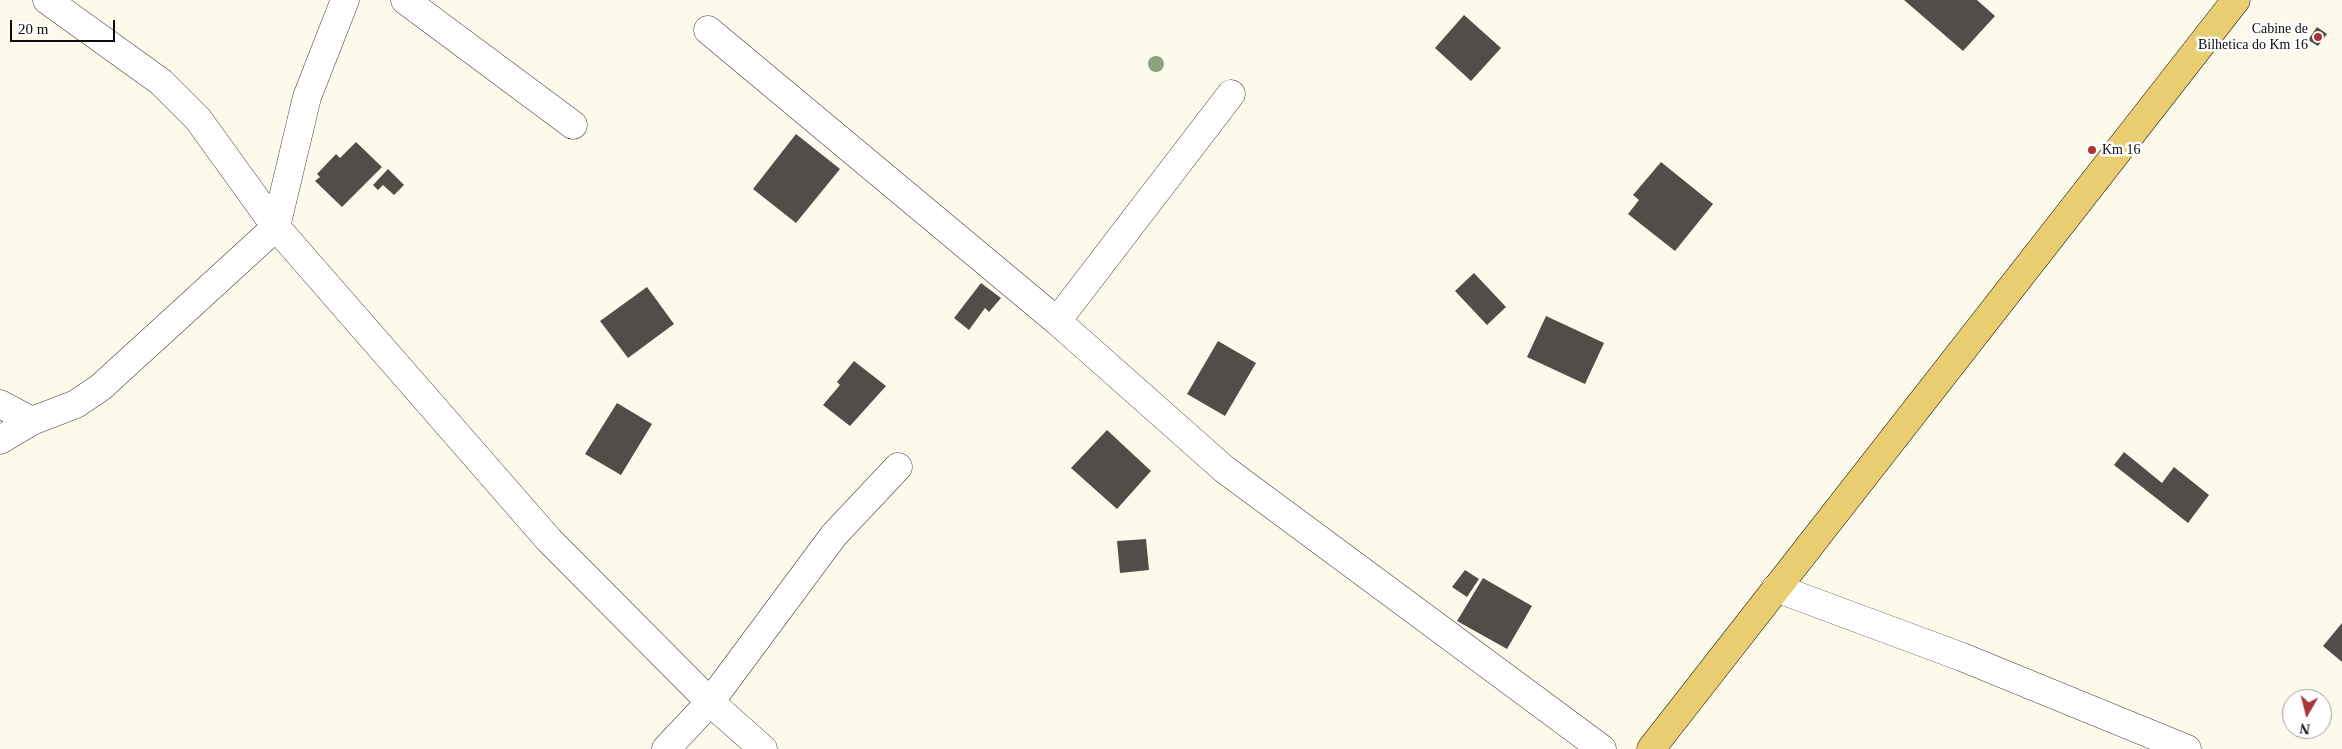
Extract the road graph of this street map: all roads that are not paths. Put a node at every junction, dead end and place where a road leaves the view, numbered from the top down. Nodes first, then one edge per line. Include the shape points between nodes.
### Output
1 (48, 0) edge
2 (345, 0) edge
3 (405, 0) edge
4 (2231, 2) edge
5 (708, 30) dead end
6 (1231, 94) dead end
7 (573, 125) dead end
8 (276, 227) junction
9 (1057, 321) junction
10 (0, 404) edge
11 (32, 421) junction
12 (0, 440) edge
13 (898, 467) dead end
14 (1776, 588) junction
15 (710, 702) junction
16 (666, 749) edge
17 (763, 749) edge
18 (1602, 749) edge
19 (1651, 749) edge
20 (2187, 749) edge

1 - 8 street via 168,88 198,119
2 - 8 street via 307,98
3 - 7 street
4 - 14 main road
5 - 9 street
6 - 9 street
8 - 11 street via 102,387 76,404
8 - 15 street via 549,540
9 - 18 street via 1224,469
10 - 11 street
11 - 12 street
13 - 15 street via 834,535
14 - 19 main road
14 - 20 street via 1962,657
15 - 16 street
15 - 17 street

